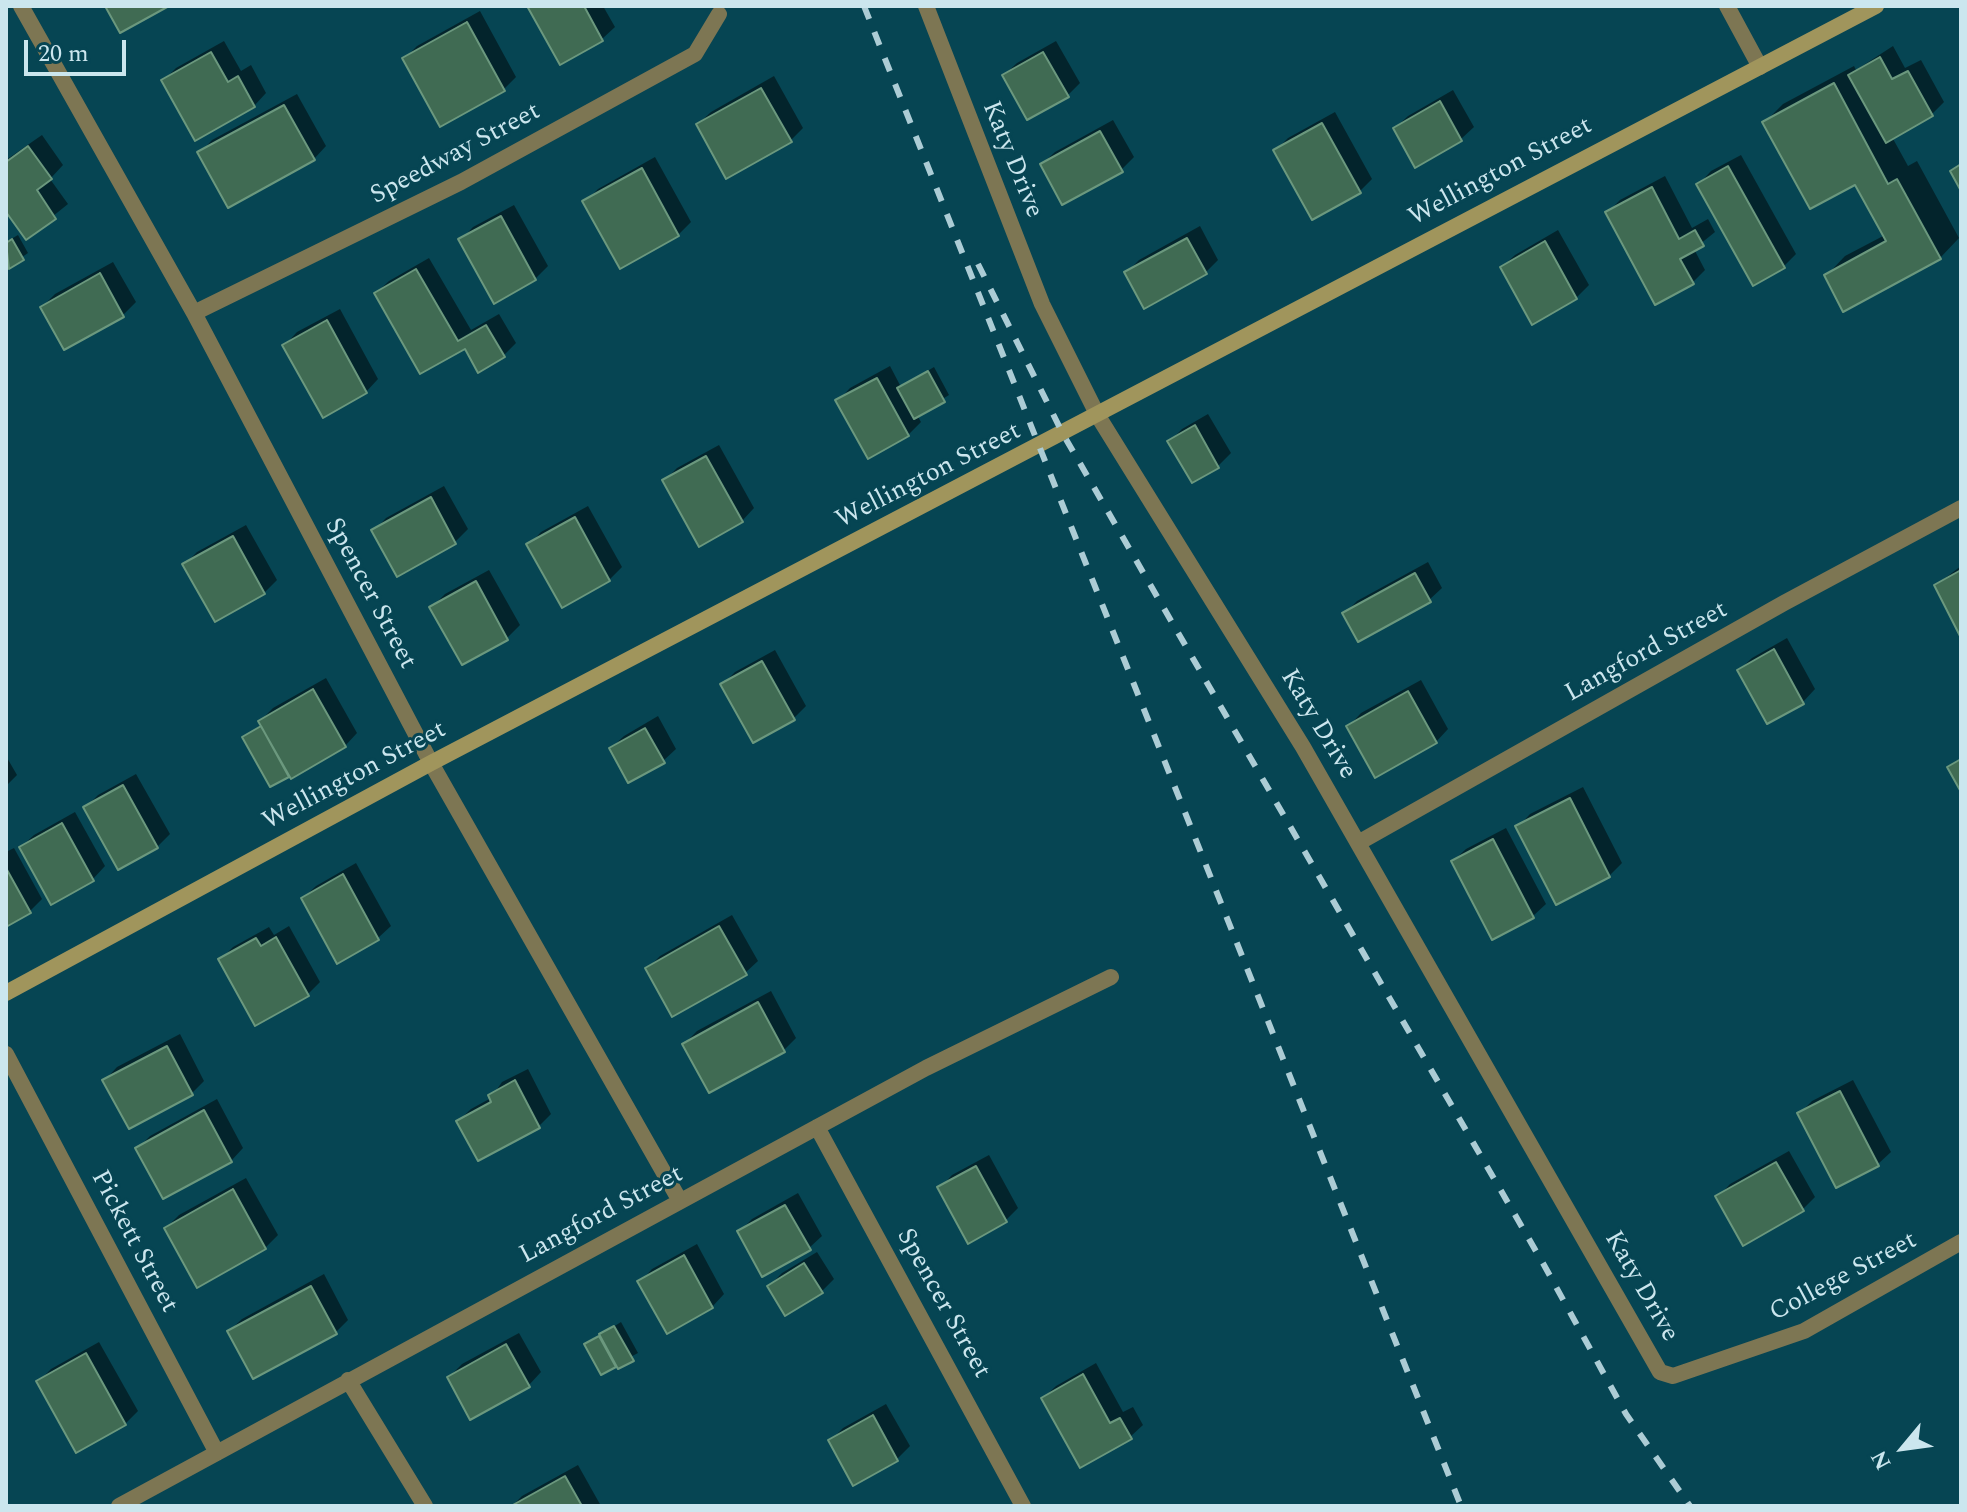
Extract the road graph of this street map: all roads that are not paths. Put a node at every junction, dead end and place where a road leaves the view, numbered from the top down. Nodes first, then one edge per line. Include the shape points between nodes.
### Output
1 (21, 6) edge
2 (926, 6) edge
3 (1727, 6) edge
4 (1876, 6) edge
5 (719, 14) dead end
6 (1760, 67) junction
7 (194, 313) junction
8 (1098, 416) junction
9 (1961, 508) edge
10 (431, 763) junction
11 (1358, 843) junction
12 (1111, 977) dead end
13 (6, 993) edge
14 (6, 1054) edge
15 (817, 1127) junction
16 (680, 1201) junction
17 (1961, 1242) edge
18 (1746, 1352) joint
19 (348, 1380) junction
20 (217, 1453) junction
21 (119, 1506) edge
22 (425, 1506) edge
23 (1023, 1506) edge

1 - 7 street, Spencer Street
2 - 8 street, Katy Drive via 1042,304
3 - 6 street
4 - 6 street, Wellington Street
5 - 7 street, Speedway Street via 695,54 461,182
6 - 8 street, Wellington Street
7 - 10 street, Spencer Street
8 - 10 street, Wellington Street
8 - 11 street, Katy Drive
9 - 11 street, Langford Street
10 - 13 street, Wellington Street
10 - 16 street, Spencer Street
11 - 18 street, Katy Drive via 1660,1372 1673,1376
12 - 15 street, Langford Street
14 - 20 street, Pickett Street
15 - 16 street, Langford Street
15 - 23 street, Spencer Street
16 - 19 street, Langford Street
17 - 18 street, College Street via 1804,1331
19 - 20 street, Langford Street
19 - 22 street
20 - 21 street, Langford Street

